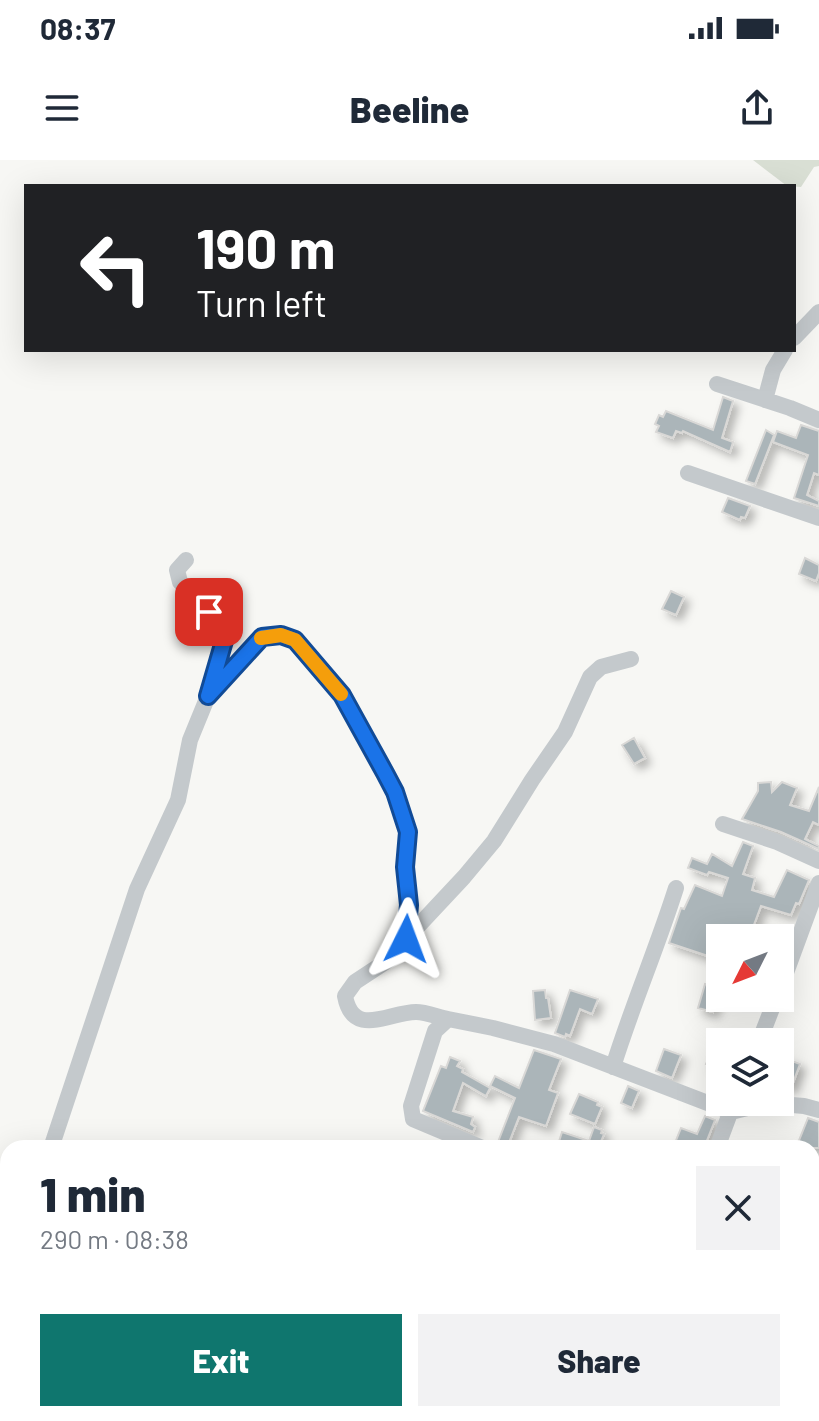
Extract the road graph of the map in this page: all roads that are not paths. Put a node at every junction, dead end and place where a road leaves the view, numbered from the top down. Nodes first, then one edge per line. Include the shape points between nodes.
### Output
1 (819, 312) edge
2 (796, 336) edge
3 (784, 352) edge
4 (717, 384) dead end
5 (765, 400) junction
6 (819, 420) edge
7 (688, 473) dead end
8 (819, 518) edge
9 (186, 560) dead end
10 (631, 659) dead end
11 (208, 696) junction
12 (723, 824) dead end
13 (819, 861) edge
14 (819, 883) edge
15 (676, 888) dead end
16 (406, 939) junction
17 (794, 951) edge
18 (448, 1019) junction
19 (613, 1067) junction
20 (706, 1098) edge
21 (794, 1105) edge
22 (819, 1110) edge
23 (729, 1116) edge
24 (54, 1140) edge
25 (463, 1140) edge
26 (720, 1140) edge

1 - 2 street
3 - 5 street
4 - 5 street
5 - 6 street
7 - 8 street
9 - 11 street via 177,570 180,582 209,612 224,641
10 - 16 street via 601,667 590,677 565,732 494,841
11 - 16 street via 262,637 281,635 295,640 342,695 395,792 408,832
11 - 24 street via 190,740 178,800 137,889
12 - 13 street
14 - 17 street
15 - 19 street
16 - 18 street via 393,957 355,982 345,996 347,1008 354,1017 373,1021 416,1012
18 - 19 street via 554,1044
18 - 25 street via 435,1031 411,1106 413,1119
19 - 20 street
21 - 22 street
23 - 26 street

